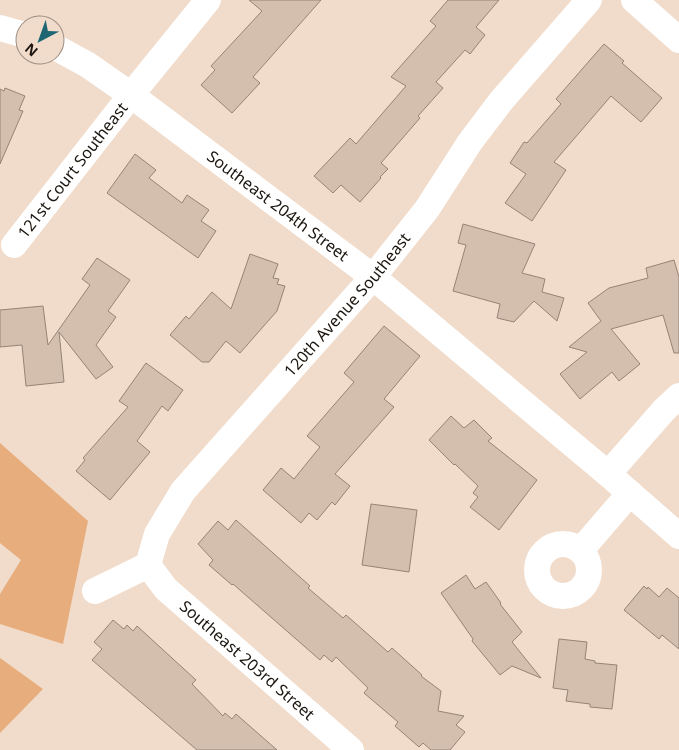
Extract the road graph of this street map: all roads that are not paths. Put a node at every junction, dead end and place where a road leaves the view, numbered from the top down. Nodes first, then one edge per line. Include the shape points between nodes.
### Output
1 (208, 0) edge
2 (590, 0) edge
3 (634, 0) edge
4 (0, 28) edge
5 (15, 32) edge
6 (679, 40) edge
7 (65, 52) edge
8 (131, 95) junction
9 (14, 245) dead end
10 (373, 277) junction
11 (679, 396) edge
12 (608, 474) junction
13 (630, 493) junction
14 (679, 536) edge
15 (581, 550) dead end
16 (148, 565) junction
17 (95, 591) dead end
18 (351, 750) edge

1 - 8 street, 121st Court Southeast
2 - 10 street, 120th Avenue Southeast via 501,101 427,209
3 - 6 street
4 - 5 street
7 - 8 street, Southeast 204th Street
8 - 9 street, 121st Court Southeast
8 - 10 street, Southeast 204th Street
10 - 12 street, Southeast 204th Street
10 - 16 street, 120th Avenue Southeast via 183,491 157,534
11 - 12 street
12 - 13 street, Southeast 204th Street
13 - 14 street, Southeast 204th Street
13 - 15 street
16 - 17 street
16 - 18 street, Southeast 203rd Street via 166,589

